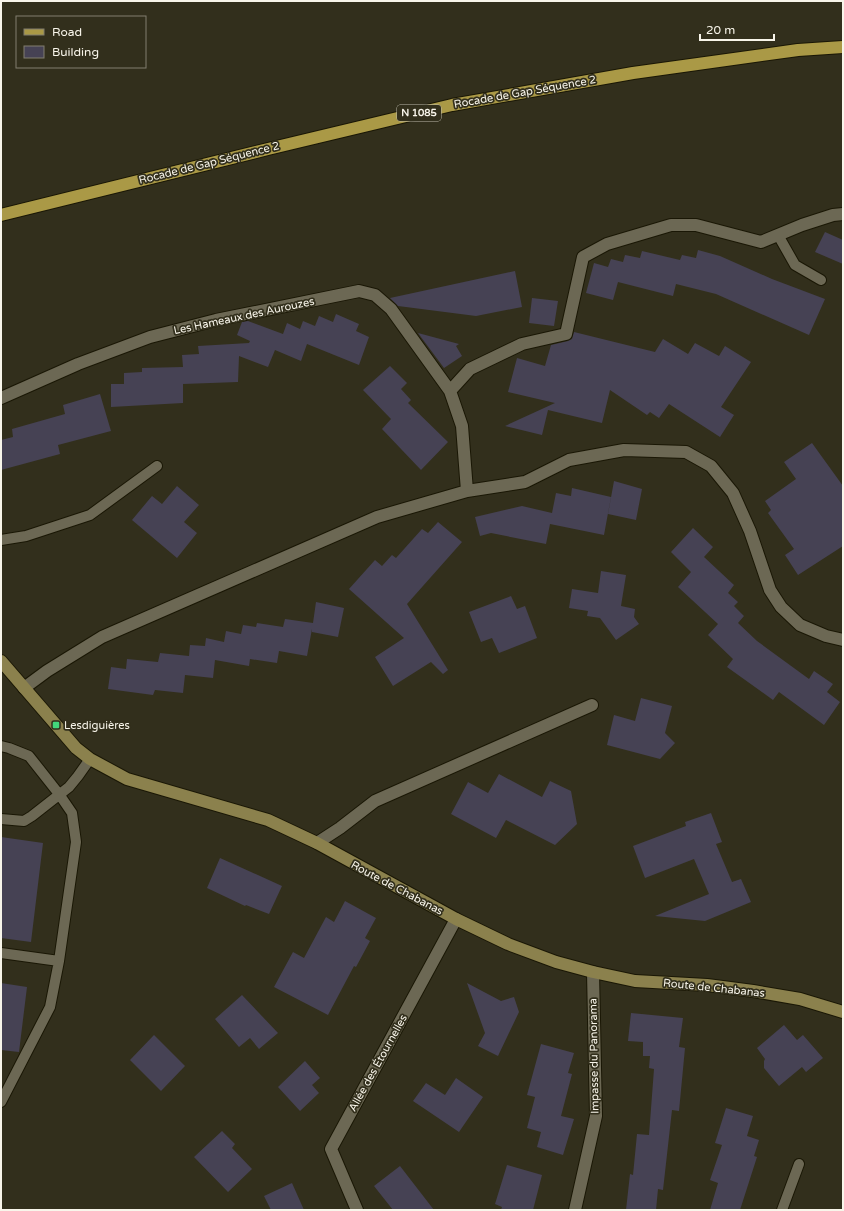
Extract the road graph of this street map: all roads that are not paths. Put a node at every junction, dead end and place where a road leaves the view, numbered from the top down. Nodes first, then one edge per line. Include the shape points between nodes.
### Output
1 (843, 47) edge
2 (843, 214) edge
3 (1, 215) edge
4 (778, 235) junction
5 (821, 280) dead end
6 (450, 391) junction
7 (1, 398) edge
8 (157, 466) dead end
9 (467, 491) junction
10 (1, 540) edge
11 (843, 640) edge
12 (1, 661) edge
13 (24, 688) junction
14 (592, 705) dead end
15 (1, 746) edge
16 (90, 759) junction
17 (59, 794) junction
18 (1, 819) edge
19 (317, 843) junction
20 (456, 919) junction
21 (1, 953) edge
22 (59, 961) junction
23 (593, 972) junction
24 (843, 1012) edge
25 (1, 1102) edge
26 (799, 1164) dead end
27 (357, 1210) edge
28 (575, 1210) edge
29 (782, 1210) edge

1 - 3 main road, Rocade de Gap Séquence 2 / N 1085 via 798,50 633,74 452,105
2 - 4 street via 802,225
4 - 5 lane via 795,265
4 - 6 street via 761,242 696,225 671,225 607,244 583,257 566,334 522,344 470,369
6 - 7 street, Les Hameaux des Aurouzes via 390,309 375,295 359,291 216,320 150,337 78,364
6 - 9 street, Les Hameaux des Aurouzes via 462,426
8 - 10 lane via 90,515 26,536
9 - 11 street via 524,482 569,460 624,450 686,452 711,466 733,493 750,531 770,590 781,607 800,625
9 - 13 street via 377,516 102,637
12 - 13 street, Route de Chabanas
13 - 16 street, Route de Chabanas via 76,748
14 - 19 street via 376,801
15 - 17 lane via 29,756
16 - 17 lane via 78,776
16 - 19 street, Route de Chabanas via 127,778 268,820
17 - 18 lane via 24,821
17 - 22 lane via 72,813 76,842
19 - 20 street, Route de Chabanas
20 - 23 street, Route de Chabanas via 508,944 556,962
20 - 27 street, Allée des Étournelles via 331,1150
21 - 22 lane
22 - 25 lane via 50,1007
23 - 24 street, Route de Chabanas via 635,981 707,985 753,991 800,999
23 - 28 street, Impasse du Panorama via 596,1116
26 - 29 lane

